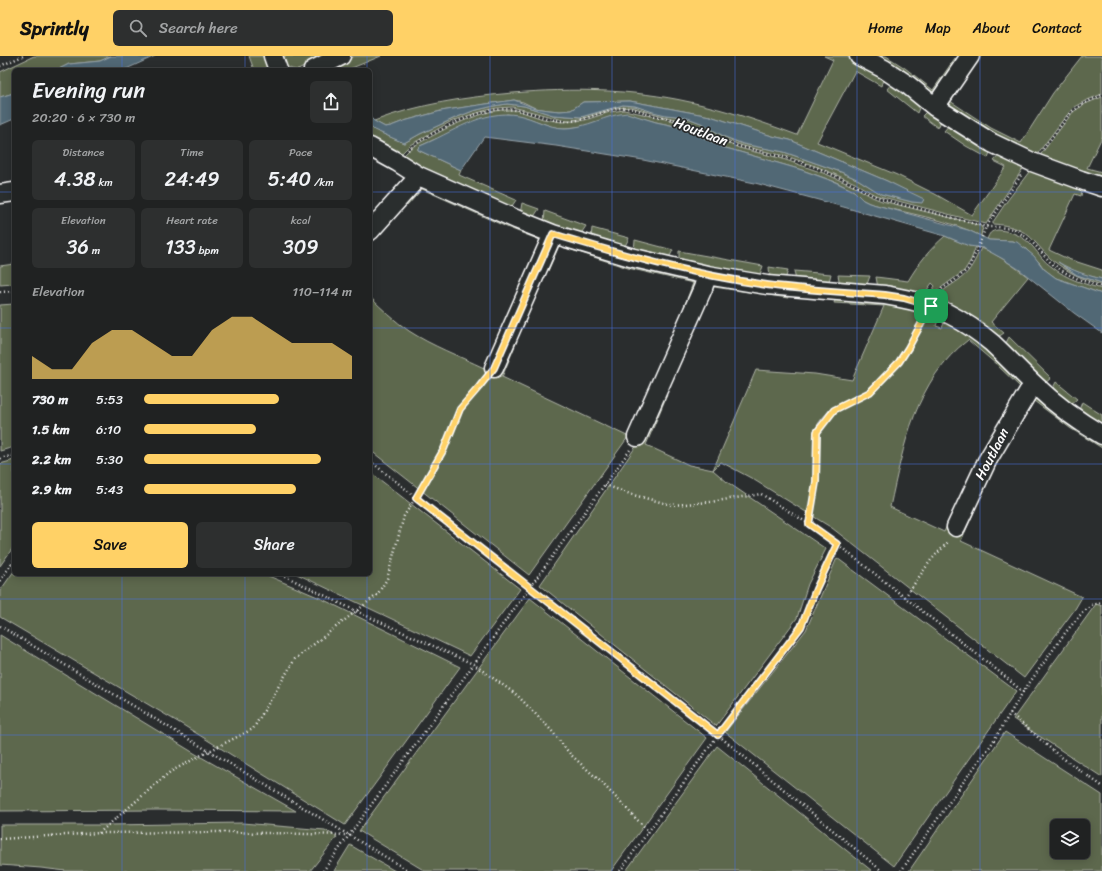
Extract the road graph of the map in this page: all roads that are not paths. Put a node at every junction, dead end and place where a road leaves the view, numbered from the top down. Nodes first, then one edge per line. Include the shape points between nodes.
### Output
1 (273, 56) edge
2 (341, 56) edge
3 (859, 56) edge
4 (970, 56) edge
5 (277, 68) edge
6 (317, 68) edge
7 (935, 107) junction
8 (372, 148) edge
9 (419, 176) junction
10 (1102, 187) edge
11 (12, 192) edge
12 (0, 194) edge
13 (372, 229) edge
14 (553, 234) junction
15 (707, 274) junction
16 (494, 368) road end
17 (1035, 386) junction
18 (1102, 435) edge
19 (637, 437) road end
20 (956, 527) road end

1 - 5 street
2 - 6 street
3 - 7 street via 908,85
4 - 7 street
7 - 10 street via 992,144 1032,162
8 - 9 street
9 - 13 street
9 - 14 street
11 - 12 street
14 - 15 street via 630,257
14 - 16 street
15 - 17 street via 767,285 885,295 931,306 946,312 992,343
15 - 19 street
17 - 18 street via 1074,418
17 - 20 street, Houtlaan via 1028,392 987,461

